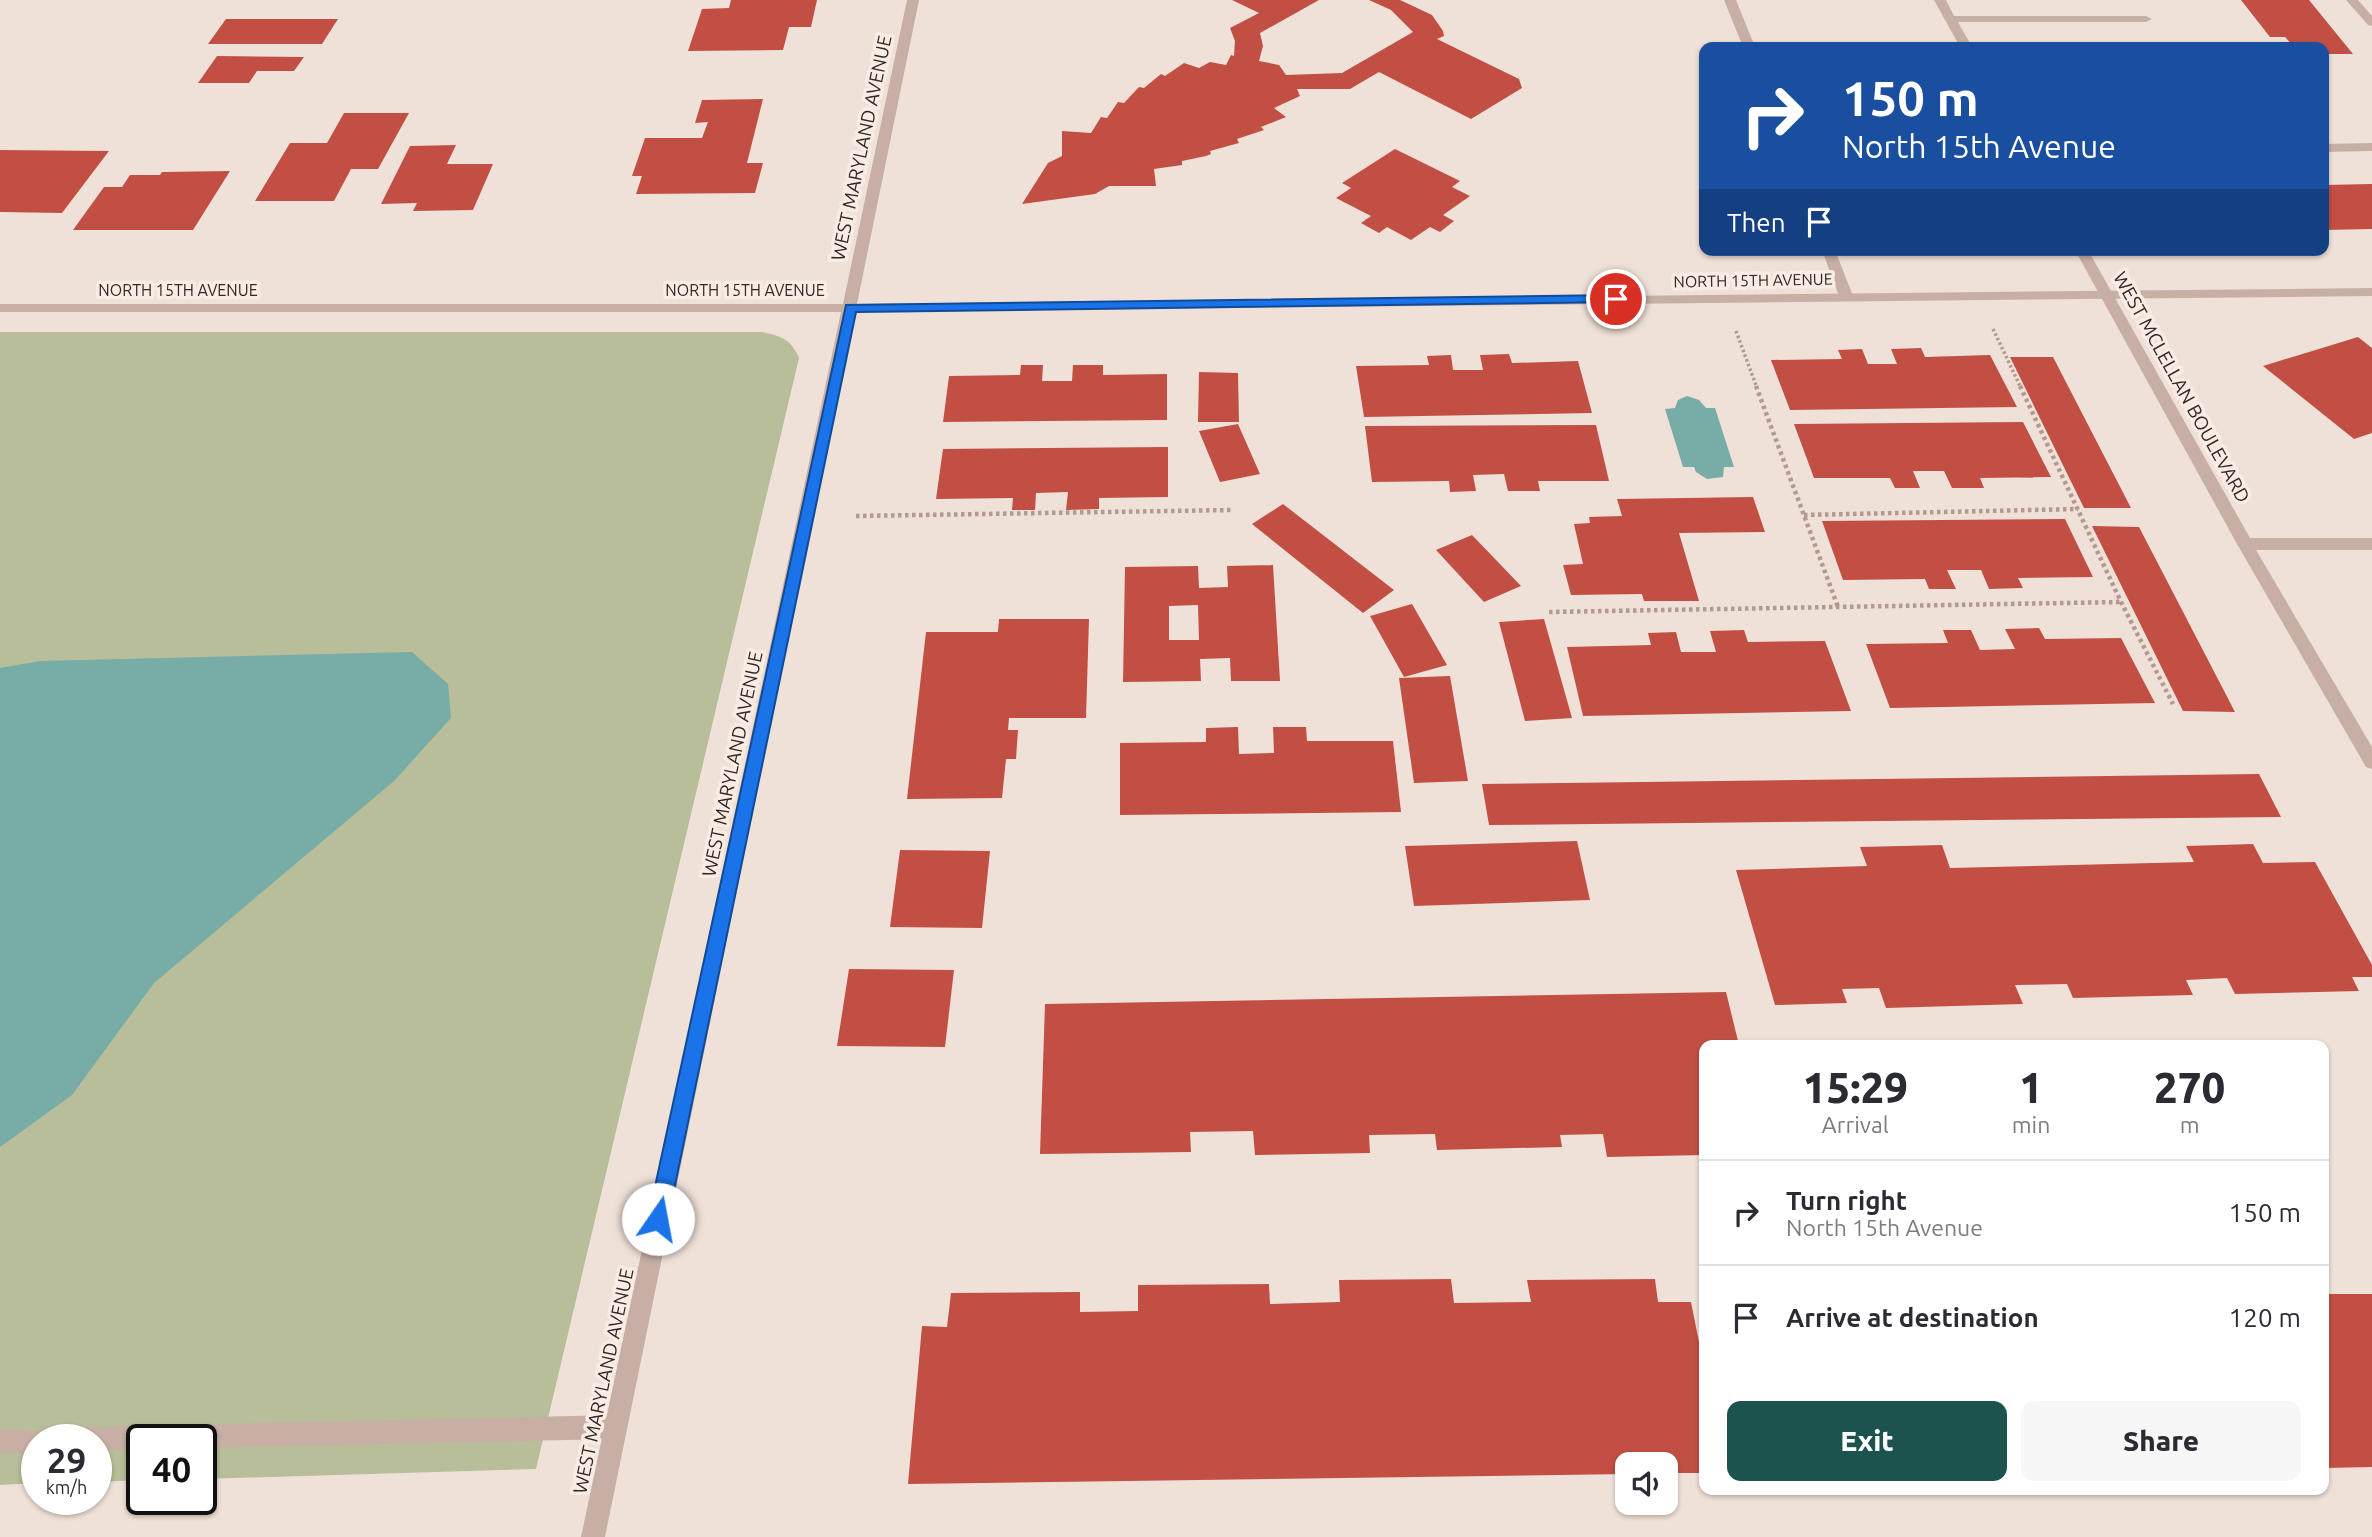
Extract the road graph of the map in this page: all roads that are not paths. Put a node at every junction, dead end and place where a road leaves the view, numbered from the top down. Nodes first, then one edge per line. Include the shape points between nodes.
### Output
1 (913, 0) edge
2 (1730, 0) edge
3 (1940, 0) edge
4 (2352, 0) edge
5 (1951, 19) junction
6 (2146, 19) dead end
7 (2372, 23) edge
8 (1747, 42) edge
9 (1963, 42) edge
10 (2372, 147) edge
11 (2329, 148) edge
12 (1830, 256) edge
13 (2084, 256) edge
14 (2372, 292) edge
15 (2105, 293) junction
16 (1846, 296) junction
17 (0, 308) edge
18 (850, 308) junction
19 (2245, 544) junction
20 (2372, 544) edge
21 (2372, 762) edge
22 (615, 1427) junction
23 (112, 1439) edge
24 (0, 1441) edge
25 (21, 1441) edge
26 (593, 1537) edge

1 - 18 street, WEST MARYLAND AVENUE
2 - 8 street
3 - 5 street
4 - 7 street
5 - 6 street
5 - 9 street
10 - 11 street
12 - 16 street
13 - 15 street, WEST MCLELLAN BOULEVARD
14 - 15 street, NORTH 15TH AVENUE
15 - 16 street, NORTH 15TH AVENUE
15 - 19 street, WEST MCLELLAN BOULEVARD
16 - 18 street, NORTH 15TH AVENUE
17 - 18 street, NORTH 15TH AVENUE
18 - 22 street, WEST MARYLAND AVENUE
19 - 20 street
19 - 21 street, WEST MCLELLAN BOULEVARD
22 - 23 street
22 - 26 street, WEST MARYLAND AVENUE
24 - 25 street

